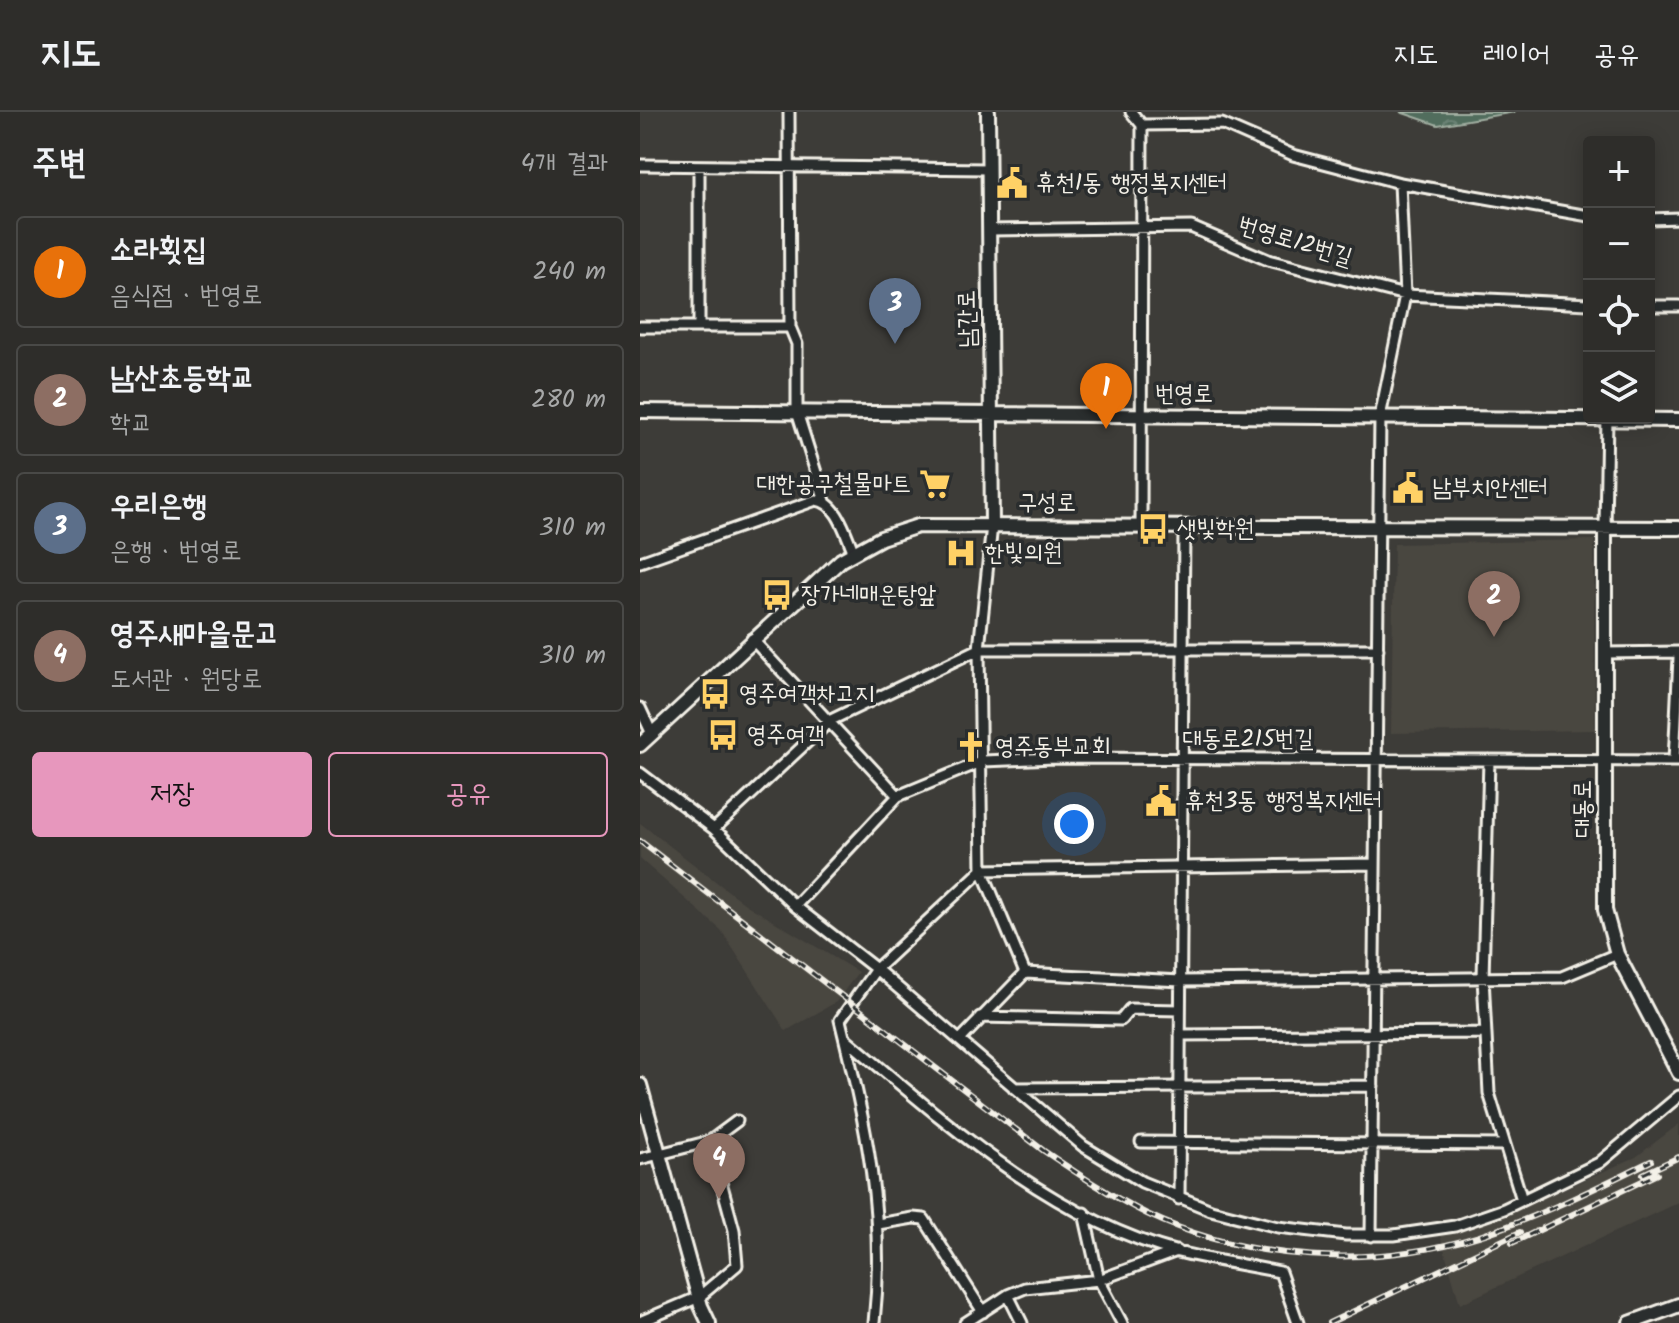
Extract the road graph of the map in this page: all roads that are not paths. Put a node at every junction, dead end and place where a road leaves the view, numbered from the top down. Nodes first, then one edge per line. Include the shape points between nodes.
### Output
1 (789, 112) edge
2 (988, 112) edge
3 (1131, 112) edge
4 (1142, 125) junction
5 (640, 165) edge
6 (699, 166) junction
7 (788, 167) junction
8 (988, 169) junction
9 (1400, 183) junction
10 (1583, 215) edge
11 (1679, 218) edge
12 (1655, 219) edge
13 (1141, 229) junction
14 (989, 230) junction
15 (1405, 295) junction
16 (1583, 304) edge
17 (1655, 306) edge
18 (1679, 306) edge
19 (640, 327) edge
20 (699, 327) junction
21 (790, 327) junction
22 (640, 411) edge
23 (797, 412) junction
24 (991, 414) junction
25 (1143, 415) junction
26 (1380, 417) junction
27 (1583, 419) edge
28 (1655, 420) edge
29 (1679, 420) edge
30 (1607, 424) edge
31 (825, 501) junction
32 (992, 525) junction
33 (1141, 525) junction
34 (1184, 527) junction
35 (1379, 527) junction
36 (1605, 527) junction
37 (1679, 528) edge
38 (854, 553) junction
39 (640, 562) edge
40 (752, 639) junction
41 (1183, 647) junction
42 (979, 649) junction
43 (1378, 649) junction
44 (1605, 653) junction
45 (1679, 655) edge
46 (640, 708) edge
47 (831, 720) junction
48 (652, 734) junction
49 (640, 745) edge
50 (1376, 758) junction
51 (1182, 759) junction
52 (1489, 760) junction
53 (983, 761) junction
54 (1677, 761) edge
55 (1605, 763) junction
56 (640, 773) edge
57 (898, 796) junction
58 (714, 829) junction
59 (1375, 864) junction
60 (1181, 866) junction
61 (982, 870) junction
62 (795, 906) junction
63 (1617, 954) junction
64 (876, 969) junction
65 (1025, 973) junction
66 (1483, 977) junction
67 (1374, 980) junction
68 (1181, 981) junction
69 (1180, 1010) junction
70 (980, 1017) junction
71 (1485, 1033) junction
72 (1373, 1034) junction
73 (1180, 1035) junction
74 (845, 1038) junction
75 (960, 1040) junction
76 (1679, 1073) edge
77 (640, 1085) edge
78 (1180, 1085) junction
79 (1373, 1086) junction
80 (1014, 1088) junction
81 (1679, 1096) edge
82 (737, 1121) dead end
83 (710, 1141) junction
84 (1141, 1142) dead end
85 (1179, 1142) junction
86 (1372, 1143) junction
87 (1505, 1145) junction
88 (660, 1156) junction
89 (640, 1159) edge
90 (1179, 1199) junction
91 (1522, 1200) junction
92 (1084, 1213) junction
93 (878, 1224) junction
94 (1371, 1236) junction
95 (1177, 1251) junction
96 (1099, 1280) junction
97 (1008, 1295) junction
98 (699, 1297) junction
99 (1679, 1305) edge
100 (983, 1312) junction
101 (642, 1319) edge
102 (709, 1323) edge
103 (874, 1323) edge
104 (965, 1323) edge
105 (1022, 1323) edge
106 (1122, 1323) edge
107 (1298, 1323) edge
108 (1630, 1323) edge

1 - 7 street
2 - 8 main road, 남간로
3 - 4 street
4 - 9 street via 1222,124 1293,155
4 - 13 street
5 - 6 street
6 - 7 street
6 - 20 street
7 - 8 street
7 - 21 street
8 - 14 main road, 남간로
9 - 10 street
9 - 15 street
11 - 12 street
13 - 14 street, 번영로12번길
13 - 15 street, 번영로12번길 via 1191,227 1268,260
13 - 25 street
14 - 24 main road, 남간로
15 - 16 street, 번영로12번길
15 - 26 street
17 - 18 street
19 - 20 street
20 - 21 street
21 - 23 street via 797,344
22 - 23 main road, 번영로
23 - 24 main road, 번영로
23 - 31 street
24 - 25 main road, 번영로
24 - 32 main road, 남간로
25 - 26 main road, 번영로
25 - 33 street
26 - 27 main road, 번영로
26 - 35 street
28 - 29 main road, 번영로
30 - 36 street
31 - 38 street
31 - 39 street via 779,511
32 - 33 main road, 구성로
32 - 38 main road, 구성로 via 918,526
32 - 42 street
33 - 34 main road, 구성로
34 - 35 main road, 구성로
34 - 41 street
35 - 36 main road, 구성로
35 - 43 street
36 - 37 main road, 구성로
36 - 44 main road, 대동로
38 - 40 main road, 구성로
40 - 47 street
40 - 48 main road, 구성로
41 - 42 street
41 - 43 street
41 - 51 street
42 - 47 street
42 - 53 street
43 - 50 street
44 - 45 street
44 - 55 main road, 대동로
45 - 54 street
46 - 48 street
47 - 57 street
47 - 58 street
48 - 49 main road, 구성로
50 - 51 street, 대동로215번길
50 - 52 street, 대동로215번길
50 - 59 street
51 - 53 street, 대동로215번길
51 - 60 street
52 - 55 street, 대동로215번길
52 - 66 street
53 - 57 street, 대동로215번길
53 - 61 street
54 - 55 street, 대동로215번길
55 - 63 main road, 대동로 via 1605,910
56 - 58 street
57 - 62 street, 대동로215번길
58 - 62 street
59 - 60 street
59 - 67 street
60 - 61 street
60 - 68 street
61 - 64 street
61 - 65 street
62 - 64 street
63 - 66 street via 1562,977
63 - 76 main road, 대동로
64 - 74 street via 840,1020
64 - 75 street
65 - 68 street
65 - 70 street
66 - 67 street
66 - 71 street
67 - 68 street
67 - 72 street
68 - 69 street
69 - 70 street via 1130,1009 1121,1020
69 - 73 street
70 - 75 street
71 - 72 street
71 - 87 street via 1489,1093
72 - 73 street
72 - 79 street
73 - 78 street
74 - 92 street via 1024,1180
74 - 93 street via 873,1165
75 - 80 street
77 - 88 main road
78 - 79 street
78 - 80 street
78 - 85 street
79 - 86 street
80 - 90 street via 1106,1162
81 - 91 street via 1599,1163
82 - 83 street
83 - 88 street
83 - 98 street via 734,1230 737,1265
84 - 85 street
85 - 86 street
85 - 90 street
86 - 87 street
86 - 94 street
87 - 91 street
88 - 89 street
88 - 98 main road
90 - 94 street via 1278,1227
91 - 94 street via 1455,1226
92 - 95 street
92 - 96 street
93 - 100 street via 924,1219
93 - 103 street
95 - 96 street
95 - 107 street via 1280,1272
96 - 97 street via 1025,1288
96 - 106 street
97 - 100 street
97 - 105 street
98 - 101 street
98 - 102 main road
99 - 108 main road
100 - 104 street

